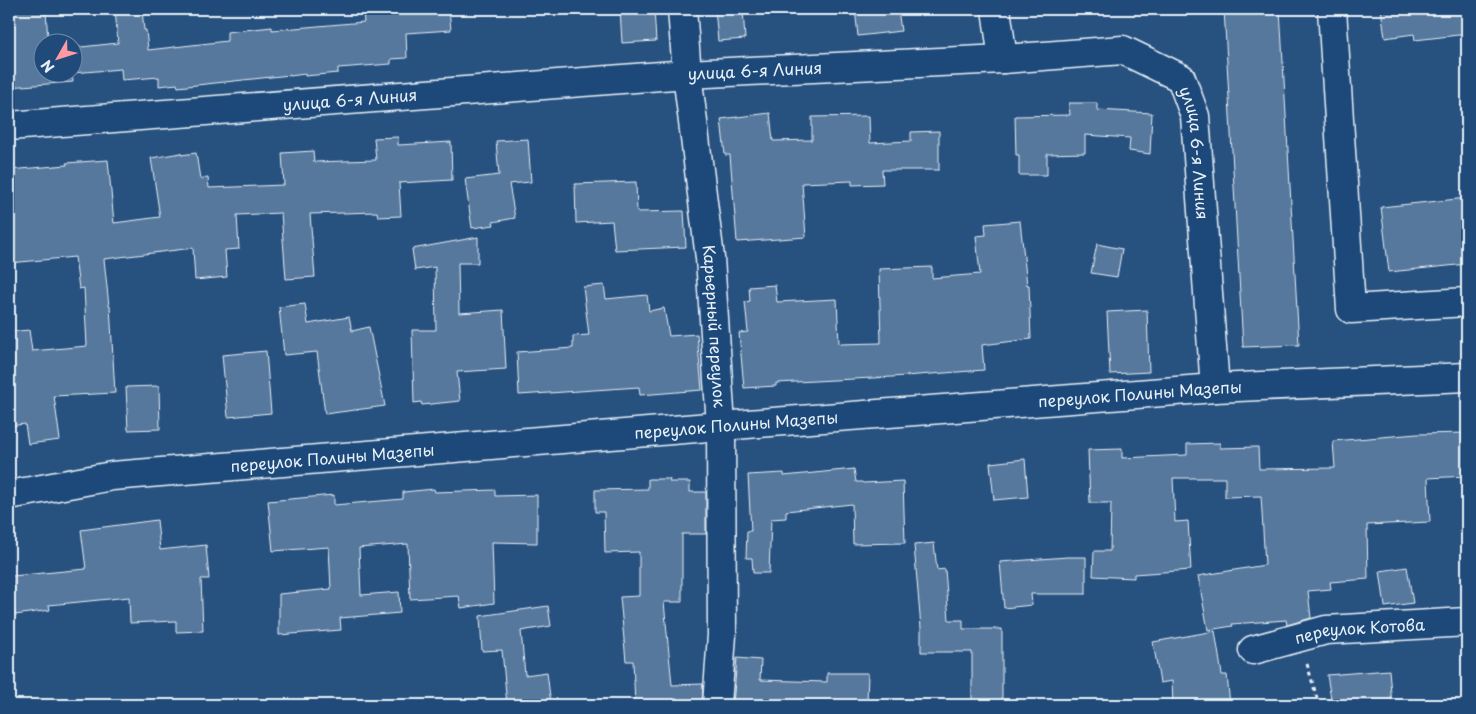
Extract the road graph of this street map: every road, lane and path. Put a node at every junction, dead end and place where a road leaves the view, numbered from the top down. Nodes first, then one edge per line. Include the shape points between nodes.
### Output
1 (682, 9) edge
2 (996, 9) edge
3 (1332, 9) edge
4 (1003, 59) junction
5 (687, 74) junction
6 (9, 126) edge
7 (1467, 302) edge
8 (1467, 377) edge
9 (1215, 388) junction
10 (722, 426) junction
11 (9, 496) edge
12 (1467, 622) edge
13 (1300, 637) junction
14 (1253, 650) dead end
15 (717, 705) edge
16 (1319, 705) edge

1 - 5 street, Карьерный переулок
2 - 4 street
3 - 7 street via 1351,309
4 - 5 street, улица 6-я Линия
4 - 9 street, улица 6-я Линия via 1123,50 1181,78 1195,116
5 - 6 street, улица 6-я Линия
5 - 10 street, Карьерный переулок via 710,258
8 - 9 street, переулок Полины Мазепы
9 - 10 street, переулок Полины Мазепы
10 - 11 street, переулок Полины Мазепы via 112,476
10 - 15 street, Карьерный переулок via 722,635
12 - 13 street, переулок Котова via 1326,630
13 - 14 street, переулок Котова
13 - 16 path

